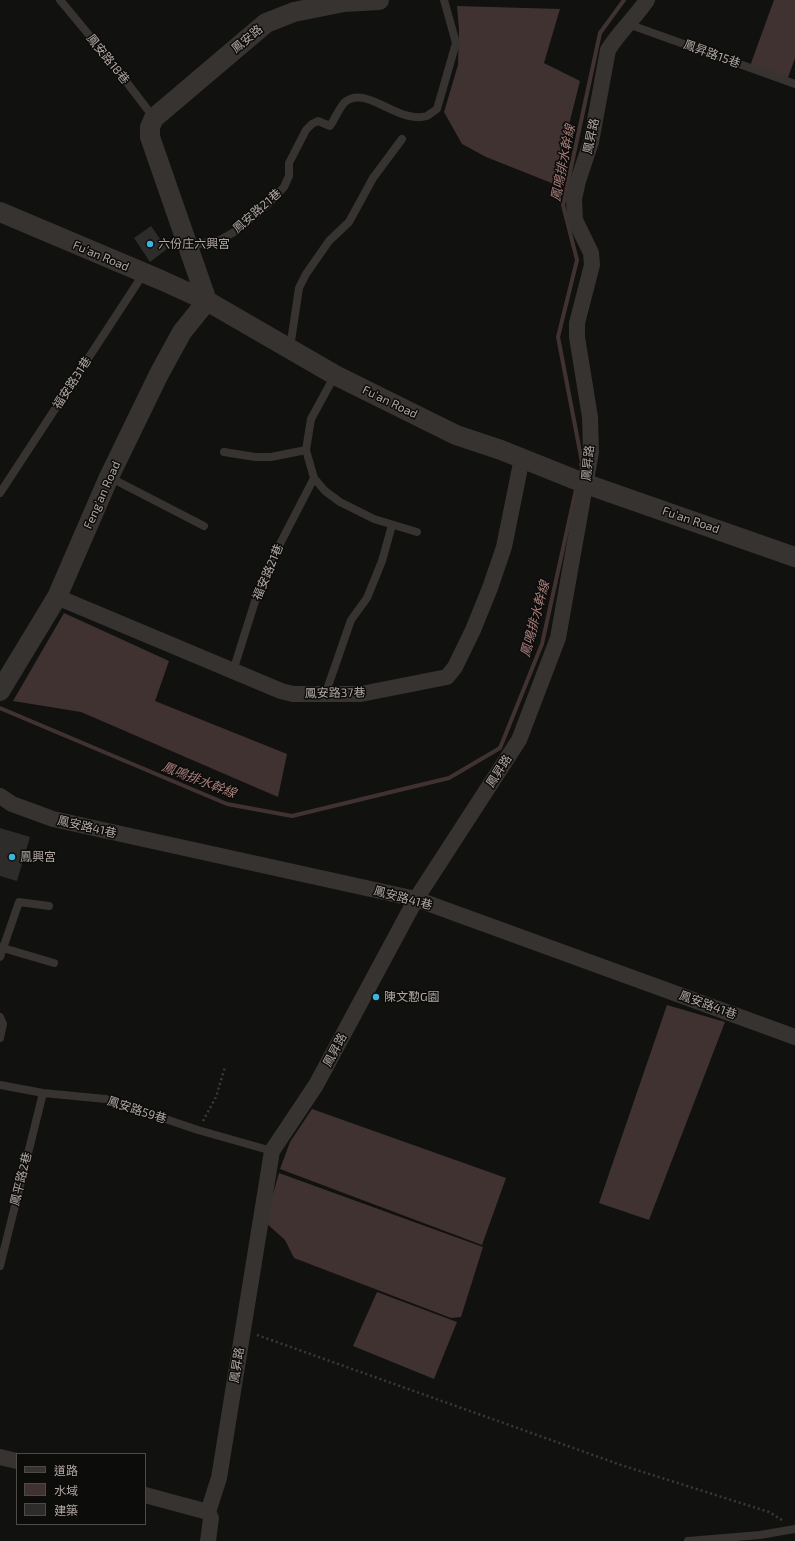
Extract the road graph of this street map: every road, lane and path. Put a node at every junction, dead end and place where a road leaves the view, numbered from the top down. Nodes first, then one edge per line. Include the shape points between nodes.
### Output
1 (60, 0) edge
2 (379, 0) edge
3 (444, 0) edge
4 (647, 0) edge
5 (628, 24) junction
6 (795, 84) edge
7 (152, 127) junction
8 (402, 139) dead end
9 (0, 212) edge
10 (188, 246) junction
11 (144, 273) junction
12 (207, 301) junction
13 (290, 349) junction
14 (336, 375) junction
15 (306, 450) junction
16 (224, 452) dead end
17 (522, 458) junction
18 (110, 476) junction
19 (314, 478) junction
20 (586, 484) junction
21 (0, 492) edge
22 (392, 525) junction
23 (204, 526) dead end
24 (417, 532) dead end
25 (795, 557) edge
26 (57, 596) junction
27 (233, 671) junction
28 (0, 691) edge
29 (326, 695) junction
30 (0, 796) edge
31 (416, 900) junction
32 (49, 906) dead end
33 (1, 947) edge
34 (0, 957) edge
35 (54, 963) dead end
36 (0, 1017) edge
37 (795, 1037) edge
38 (0, 1038) edge
39 (225, 1067) dead end
40 (0, 1085) edge
41 (43, 1093) junction
42 (198, 1130) junction
43 (272, 1151) junction
44 (0, 1266) edge
45 (242, 1330) junction
46 (0, 1457) edge
47 (16, 1461) edge
48 (146, 1495) edge
49 (208, 1512) junction
50 (788, 1523) dead end
51 (795, 1529) edge
52 (208, 1541) edge
53 (688, 1541) edge

1 - 7 lane, 鳳安路18巷 via 109,59
2 - 7 street, 鳳安路 via 344,2 294,12 266,23
3 - 10 lane, 鳳安路21巷 via 456,43 437,109 428,115 409,117 366,98 352,98 344,103 330,126 318,121 306,130 290,163 289,176 284,187 267,204 236,231 220,240
4 - 5 street, 鳳昇路
5 - 6 lane, 鳳昇路15巷
5 - 20 street, 鳳昇路 via 608,50 591,142 574,199 575,220 591,253 592,265 577,337 590,417 591,452
7 - 10 street
8 - 13 lane via 373,178 349,222 329,241 302,280
9 - 11 street, Fu'an Road
10 - 12 street
11 - 12 street, Fu'an Road
11 - 21 lane, 福安路31巷
12 - 13 street, Fu'an Road
12 - 18 street, Feng'an Road via 182,332
13 - 14 street, Fu'an Road
14 - 15 lane via 311,419
14 - 17 street, Fu'an Road via 456,434
15 - 16 lane via 271,458
15 - 19 lane
17 - 20 street, Fu'an Road
17 - 29 street, 鳳安路37巷 via 504,547 490,588 451,673 440,679 361,694
18 - 23 lane
18 - 26 street, Feng'an Road
19 - 22 lane via 325,491 340,502
19 - 27 lane, 福安路21巷 via 267,569
20 - 25 street, Fu'an Road
20 - 31 street, 鳳昇路 via 558,638 519,740
22 - 24 lane
22 - 29 lane via 382,561 367,598 351,620
26 - 27 street, 鳳安路37巷
26 - 28 street, Feng'an Road
27 - 29 street, 鳳安路37巷 via 281,691
30 - 31 street, 鳳安路41巷 via 12,804 53,819
31 - 37 street, 鳳安路41巷
31 - 43 street, 鳳昇路 via 316,1085
32 - 33 lane via 19,902
33 - 34 lane
33 - 35 lane
36 - 38 lane via 3,1024
39 - 42 path via 216,1097
40 - 41 lane, 鳳安路59巷
41 - 42 lane, 鳳安路59巷 via 106,1099
41 - 44 lane, 鳳平路2巷
42 - 43 lane, 鳳安路59巷
43 - 45 street, 鳳昇路
45 - 49 street, 鳳昇路 via 219,1478
45 - 50 path via 621,1465 768,1512
46 - 47 street
48 - 49 street
49 - 52 street via 211,1518
51 - 53 lane via 760,1535

